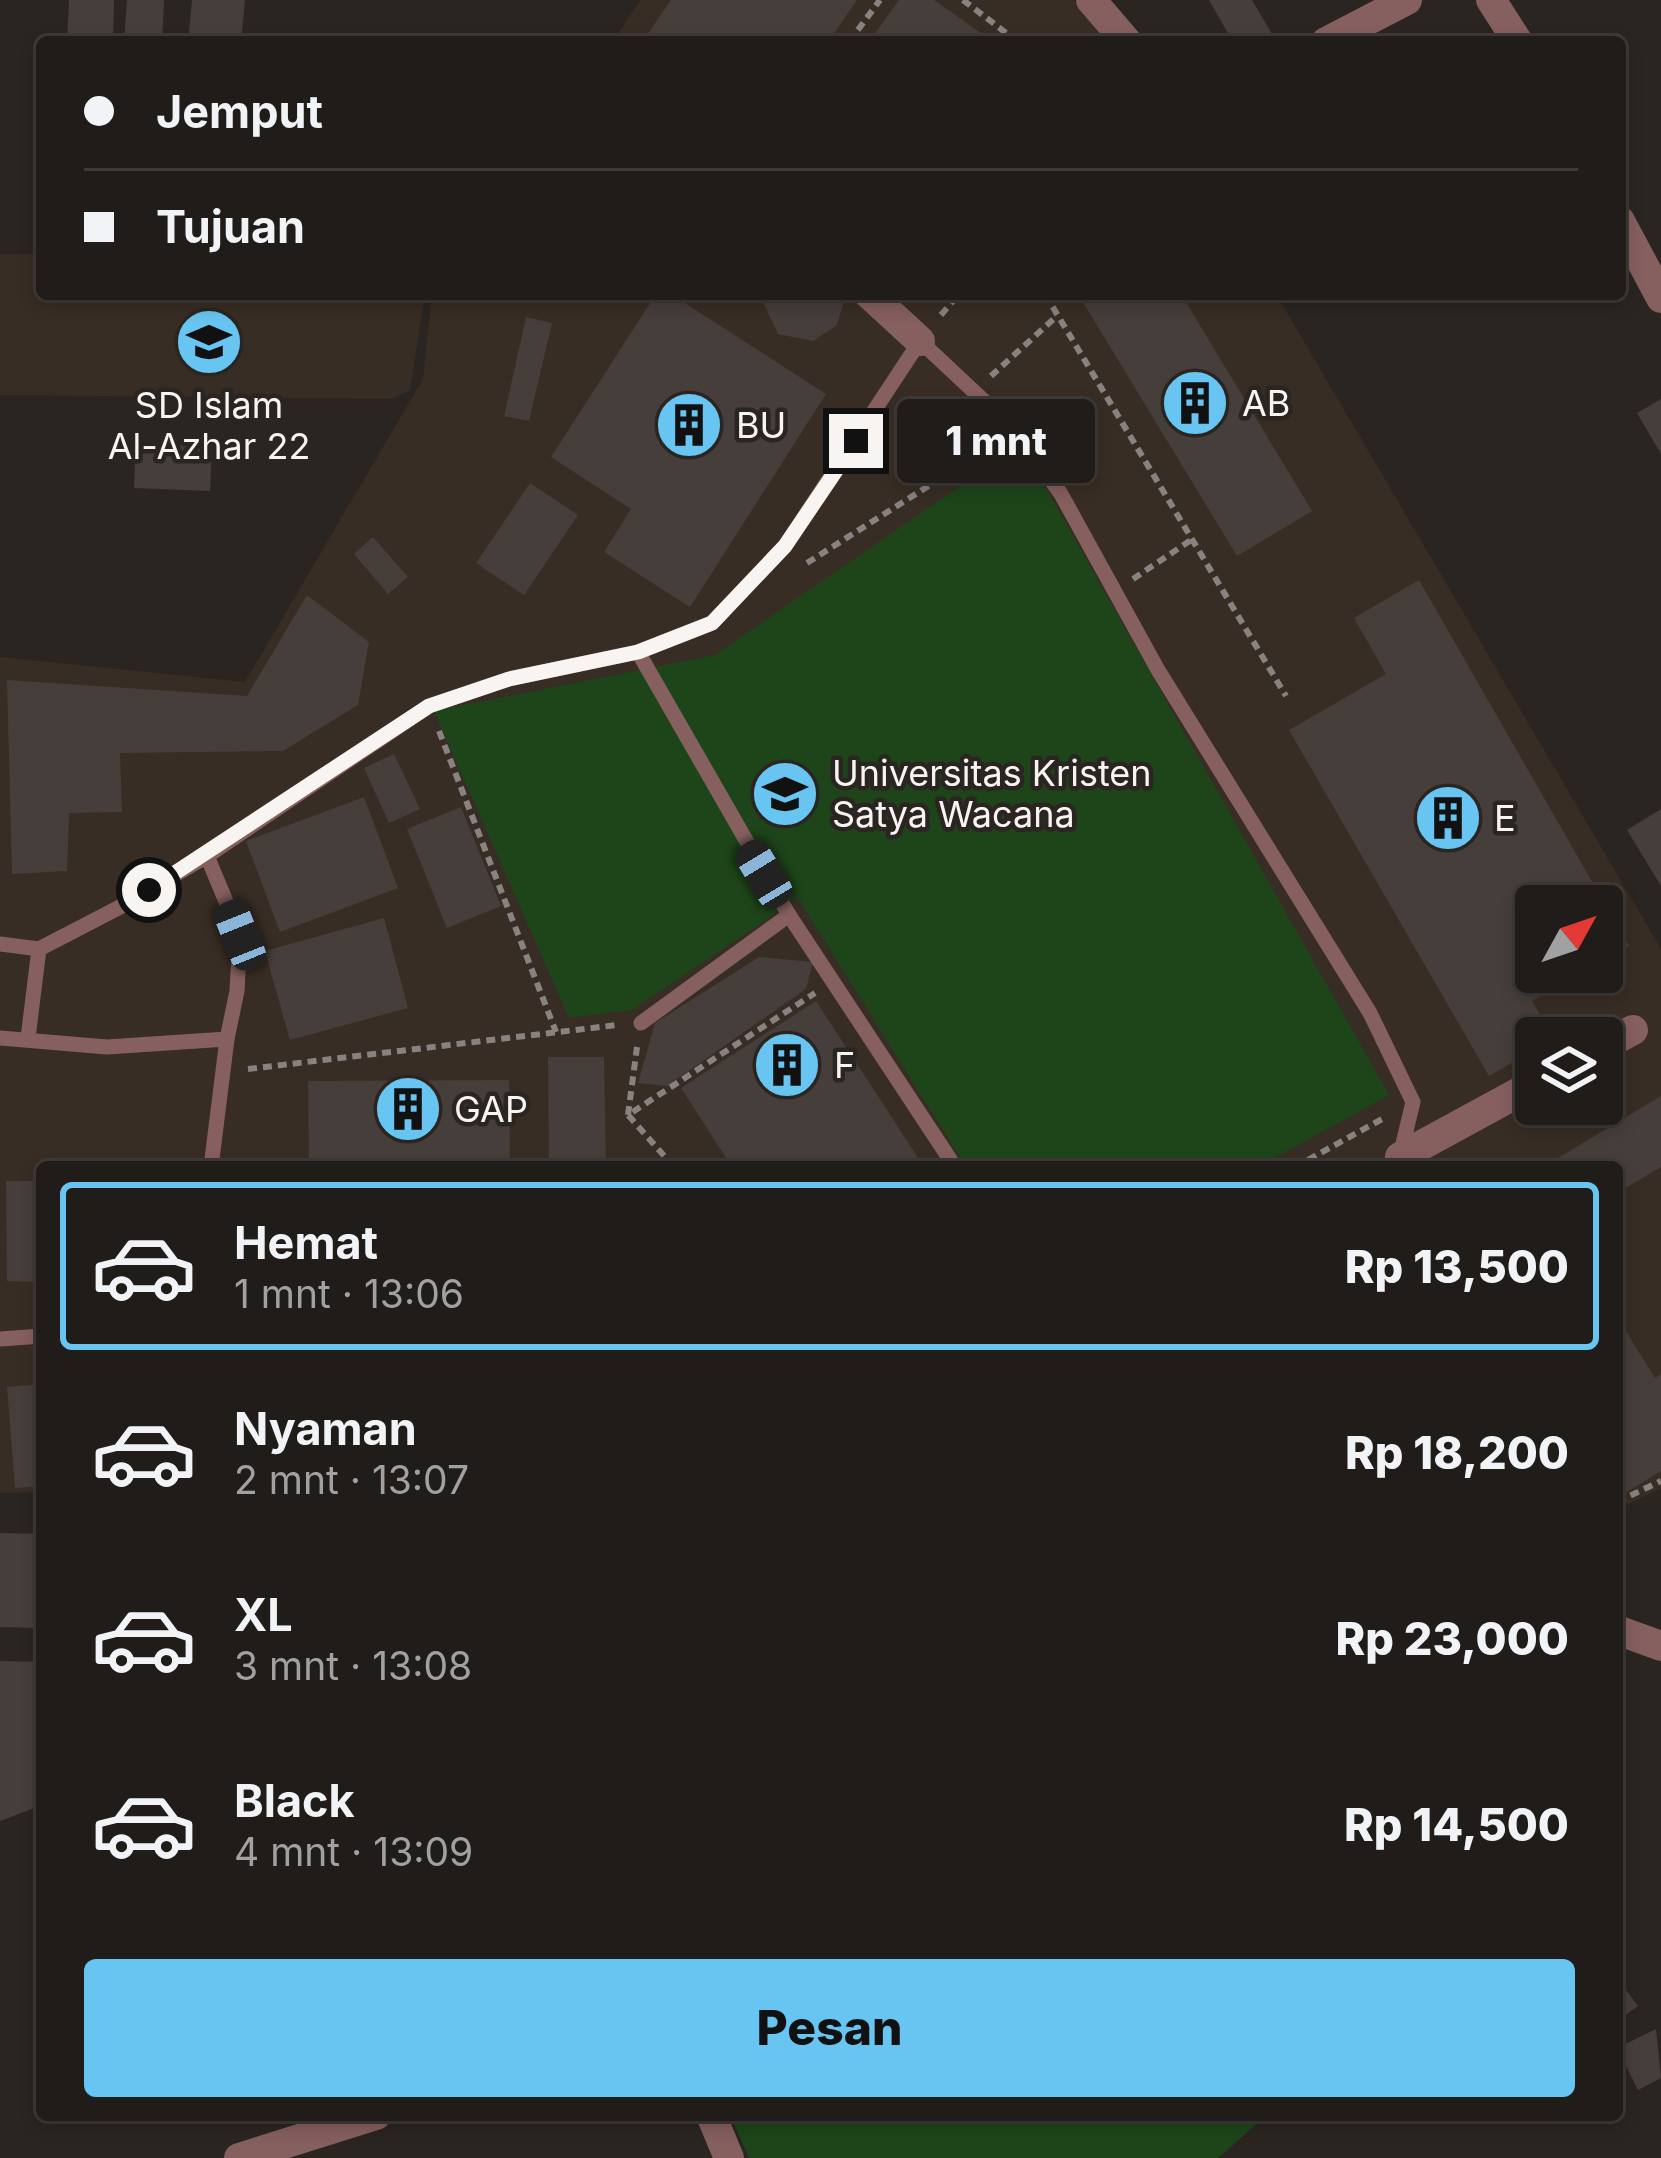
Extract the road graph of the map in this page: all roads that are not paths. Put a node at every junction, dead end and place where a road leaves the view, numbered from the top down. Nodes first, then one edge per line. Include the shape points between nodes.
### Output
1 (1091, 0) edge
2 (1406, 0) edge
3 (1491, 0) edge
4 (1121, 36) edge
5 (1337, 36) edge
6 (1513, 36) edge
7 (1626, 231) edge
8 (1661, 298) edge
9 (876, 300) edge
10 (920, 340) junction
11 (638, 652) junction
12 (207, 856) junction
13 (789, 915) junction
14 (0, 944) edge
15 (38, 949) junction
16 (640, 1023) road end
17 (1633, 1030) dead end
18 (1623, 1035) edge
19 (0, 1038) edge
20 (28, 1038) junction
21 (227, 1039) junction
22 (1515, 1095) edge
23 (212, 1161) edge
24 (952, 1161) edge
25 (1398, 1161) edge
26 (1400, 1161) edge
27 (36, 1336) edge
28 (0, 1339) edge
29 (1623, 1632) edge
30 (1661, 1646) edge
31 (357, 2121) edge
32 (714, 2121) edge
33 (239, 2158) edge
34 (729, 2158) edge

1 - 4 street
2 - 5 street
3 - 6 street
7 - 8 street
9 - 10 street
10 - 11 lane via 785,546 712,623
10 - 25 lane via 1015,430 1061,494 1370,1012 1414,1102
11 - 12 lane via 509,679 429,706
11 - 13 lane
12 - 15 lane
12 - 21 lane via 240,935
13 - 16 lane
13 - 24 lane
14 - 15 lane
15 - 20 lane
17 - 18 street
19 - 20 lane
20 - 21 lane via 106,1047
21 - 23 lane
22 - 26 street
27 - 28 lane
29 - 30 street
31 - 33 street
32 - 34 street

